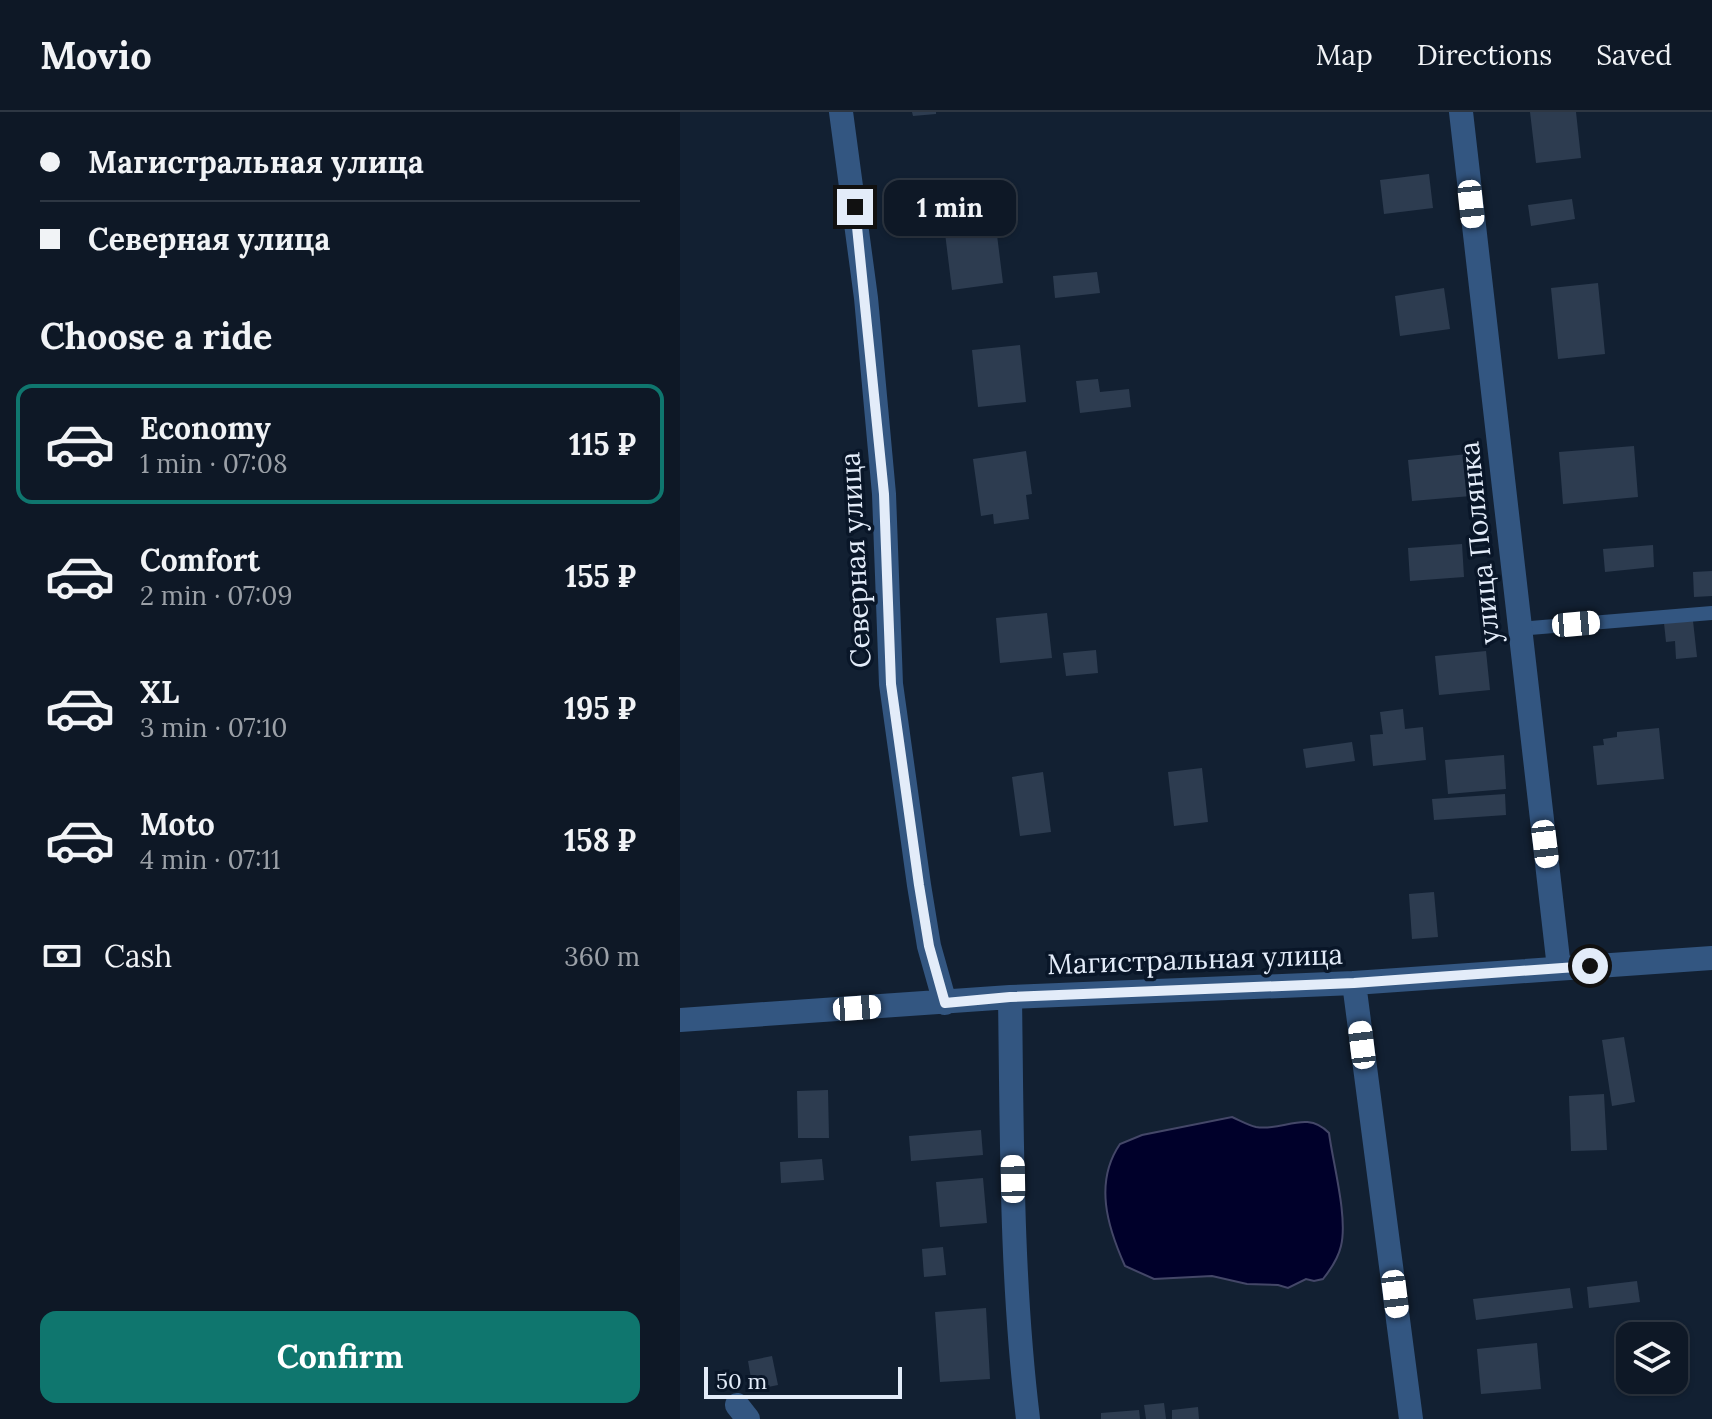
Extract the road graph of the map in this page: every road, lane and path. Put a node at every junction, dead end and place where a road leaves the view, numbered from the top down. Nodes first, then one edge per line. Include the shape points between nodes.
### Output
1 (841, 112) edge
2 (1461, 112) edge
3 (1712, 613) edge
4 (1519, 629) junction
5 (1712, 958) edge
6 (1559, 968) junction
7 (1354, 983) junction
8 (1010, 997) junction
9 (945, 1003) junction
10 (680, 1020) edge
11 (1028, 1419) edge
12 (1411, 1419) edge

1 - 9 street, Северная улица via 883,479 891,684 929,946
2 - 4 street, улица Полянка
3 - 4 lane
4 - 6 street, улица Полянка
5 - 6 street, Магистральная улица
6 - 7 street, Магистральная улица
7 - 8 street, Магистральная улица
7 - 12 street
8 - 9 street, Магистральная улица
8 - 11 street via 1015,1270
9 - 10 street, Магистральная улица

